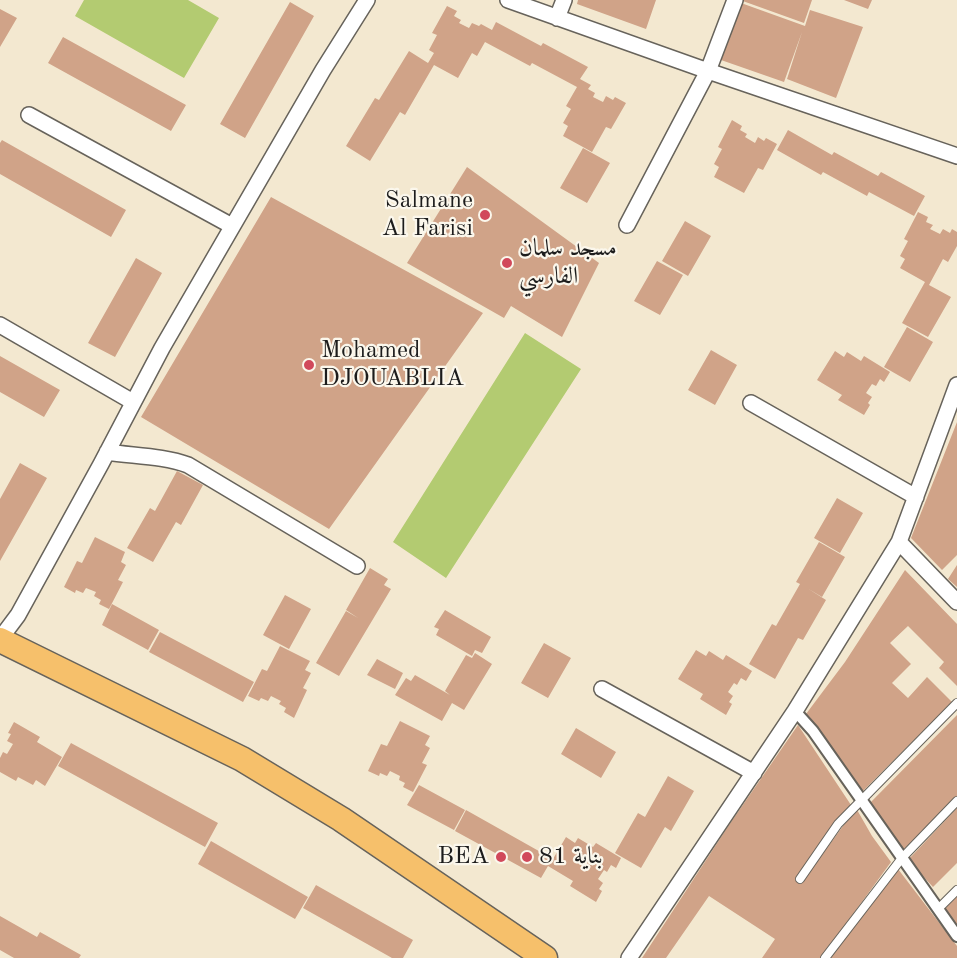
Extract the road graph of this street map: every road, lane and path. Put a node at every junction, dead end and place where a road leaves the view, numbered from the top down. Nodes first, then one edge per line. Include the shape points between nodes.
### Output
1 (367, 0) edge
2 (508, 0) edge
3 (564, 0) edge
4 (735, 0) edge
5 (557, 18) junction
6 (708, 71) junction
7 (29, 115) dead end
8 (957, 156) edge
9 (627, 225) dead end
10 (232, 226) junction
11 (0, 326) edge
12 (957, 385) edge
13 (133, 402) junction
14 (751, 403) dead end
15 (107, 452) junction
16 (916, 497) junction
17 (899, 542) junction
18 (357, 566) dead end
19 (957, 602) edge
20 (0, 640) edge
21 (602, 689) dead end
22 (957, 703) edge
23 (795, 711) junction
24 (754, 772) junction
25 (861, 800) junction
26 (957, 801) edge
27 (902, 858) junction
28 (800, 879) dead end
29 (957, 890) edge
30 (938, 909) junction
31 (957, 936) edge
32 (545, 958) edge
33 (629, 958) edge
34 (825, 958) edge

1 - 10 street
2 - 5 street
3 - 5 street
4 - 6 street
5 - 6 street
6 - 8 street
6 - 9 street
7 - 10 street
10 - 13 street
11 - 13 street
12 - 16 street
13 - 15 street
14 - 16 street
15 - 18 street via 173,459 188,465
15 - 20 street via 18,615
16 - 17 street
17 - 19 street
17 - 23 street
20 - 32 main road via 242,759 340,819
21 - 24 street
22 - 25 lane
23 - 24 street
23 - 25 street
24 - 33 street
25 - 27 street
25 - 28 lane via 838,824
26 - 27 lane
27 - 30 street
27 - 34 lane
29 - 30 lane
30 - 31 street

